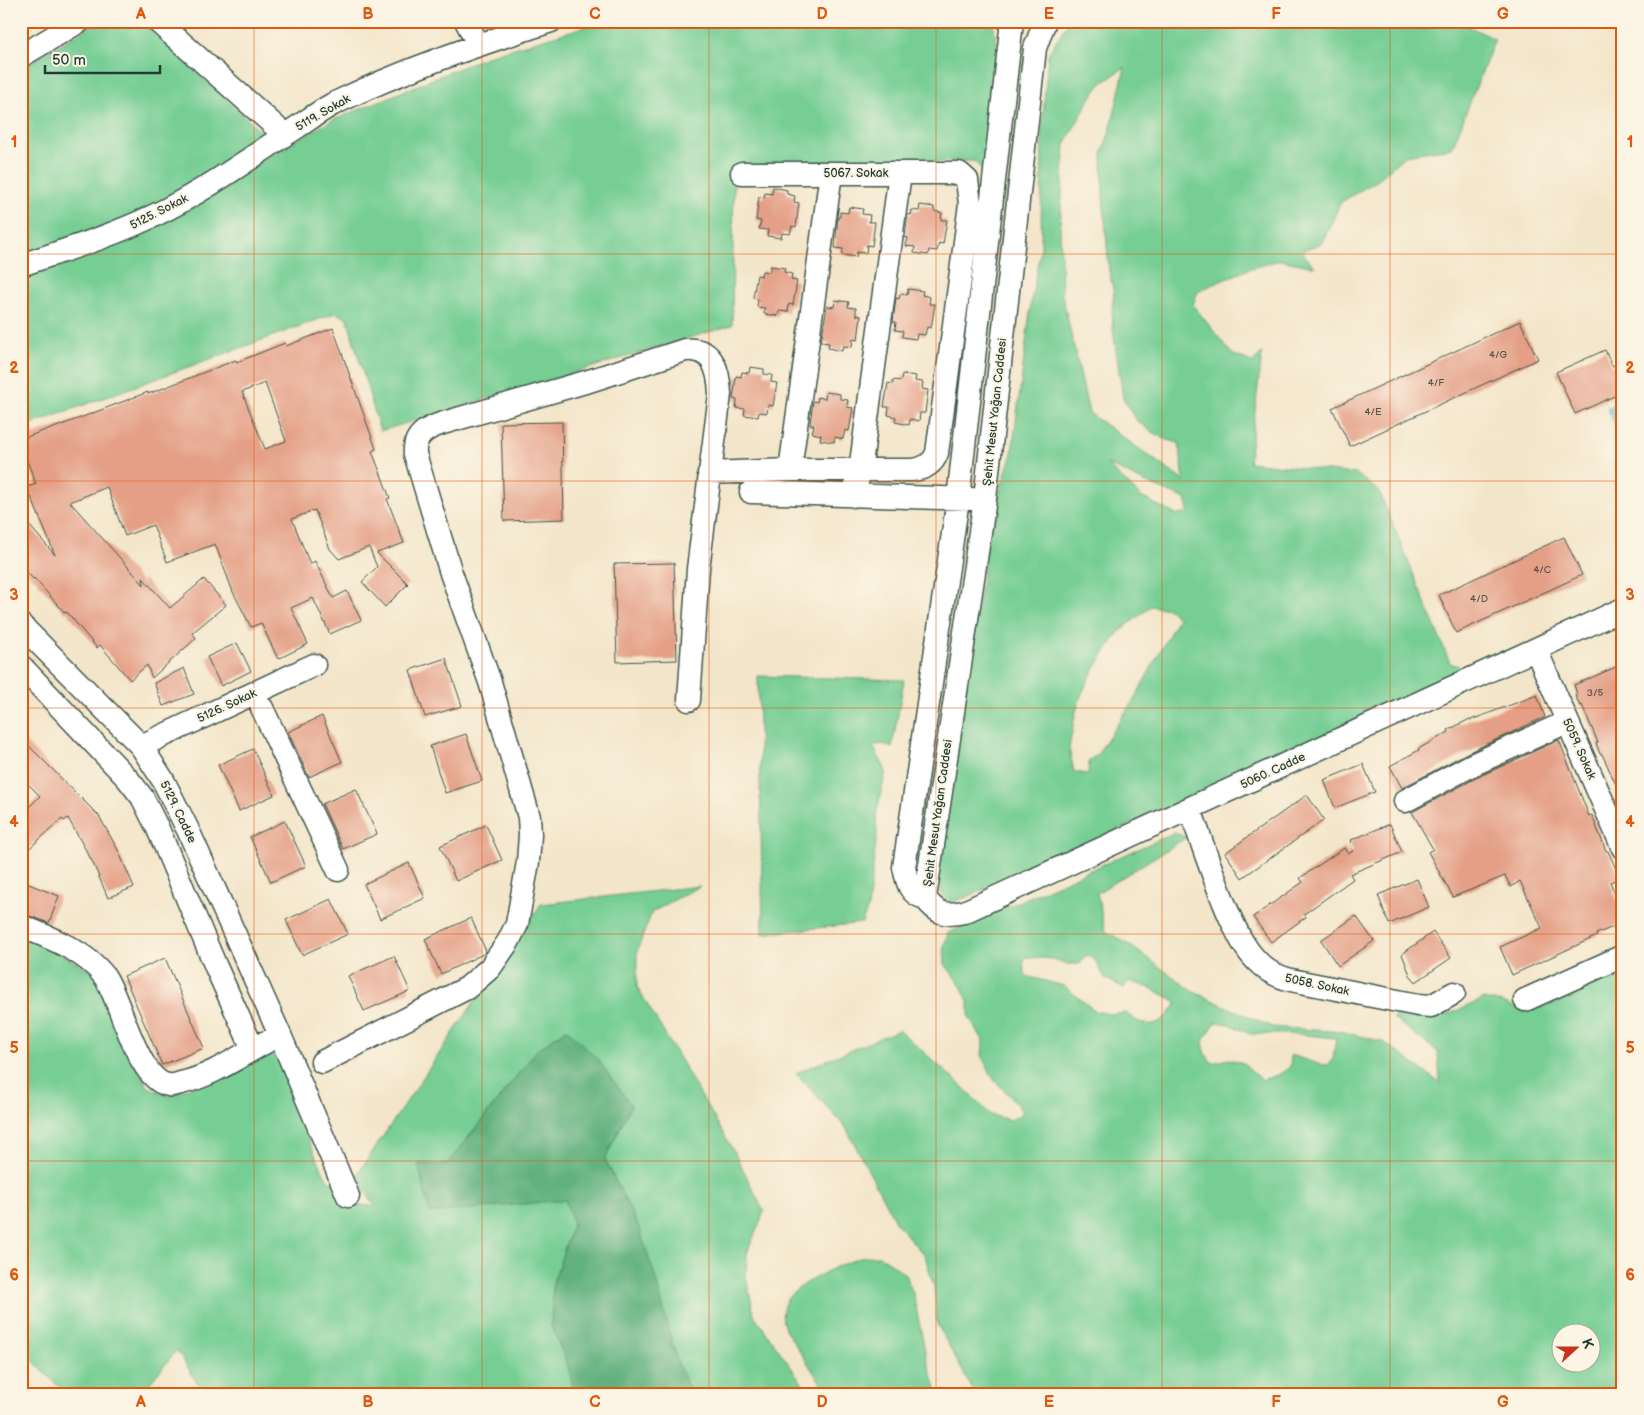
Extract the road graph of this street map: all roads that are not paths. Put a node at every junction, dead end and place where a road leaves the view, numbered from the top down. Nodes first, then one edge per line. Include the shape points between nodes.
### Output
1 (80, 21) edge
2 (156, 21) edge
3 (466, 21) edge
4 (551, 21) edge
5 (1012, 21) edge
6 (1045, 21) edge
7 (478, 44) junction
8 (21, 56) edge
9 (285, 135) junction
10 (742, 173) dead end
11 (832, 173) junction
12 (900, 173) junction
13 (21, 265) edge
14 (790, 470) junction
15 (860, 471) junction
16 (710, 473) junction
17 (751, 492) dead end
18 (853, 496) junction
19 (958, 499) junction
20 (985, 499) junction
21 (1623, 609) edge
22 (21, 625) edge
23 (1536, 650) junction
24 (314, 665) dead end
25 (21, 666) edge
26 (688, 700) dead end
27 (262, 708) dead end
28 (1567, 722) junction
29 (141, 746) junction
30 (1405, 801) dead end
31 (1190, 809) junction
32 (1623, 848) edge
33 (338, 870) dead end
34 (926, 898) junction
35 (21, 926) edge
36 (1623, 956) edge
37 (1454, 993) dead end
38 (1526, 1000) dead end
39 (280, 1034) junction
40 (252, 1049) junction
41 (322, 1062) dead end
42 (348, 1196) dead end

1 - 8 street
2 - 9 street, 5119. Sokak
3 - 7 street
4 - 7 street, 5119. Sokak
5 - 19 street, Şehit Mesut Yağan Caddesi
6 - 20 street, Şehit Mesut Yağan Caddesi via 1034,48
7 - 9 street, 5119. Sokak via 332,105
9 - 13 street, 5125. Sokak via 181,202 151,217
10 - 11 street, 5067. Sokak
11 - 12 street, 5067. Sokak
11 - 14 street
12 - 15 street
12 - 15 street, 5067. Sokak via 958,173 967,180 970,204 937,452 932,462 916,470
14 - 15 street
14 - 16 street
15 - 18 street
16 - 26 street via 698,569
16 - 41 street via 720,382 710,359 694,349 437,424 421,434 414,447 418,463 451,573 490,682 529,817 528,862 517,924 490,968 467,988
17 - 18 street
18 - 19 street
19 - 20 street
19 - 34 street, Şehit Mesut Yağan Caddesi via 904,867 912,892
20 - 34 street, Şehit Mesut Yağan Caddesi
21 - 23 street, 5060. Cadde
22 - 29 street, 5129. Cadde
23 - 28 street, 5059. Sokak
23 - 31 street, 5060. Cadde
24 - 29 street, 5126. Sokak
25 - 40 street, 5129. Cadde via 142,797
27 - 33 street
28 - 30 street via 1472,765
28 - 32 street, 5059. Sokak
29 - 39 street, 5129. Cadde via 163,780 188,830
31 - 34 street, 5060. Cadde via 964,912 939,912
31 - 37 street, 5058. Sokak via 1215,883 1239,938 1262,966 1291,980 1418,1005 1431,1006
35 - 40 street via 82,954 105,978 140,1057 158,1082 170,1086 194,1080
36 - 38 street
39 - 40 street
39 - 42 street, 5129. Cadde

